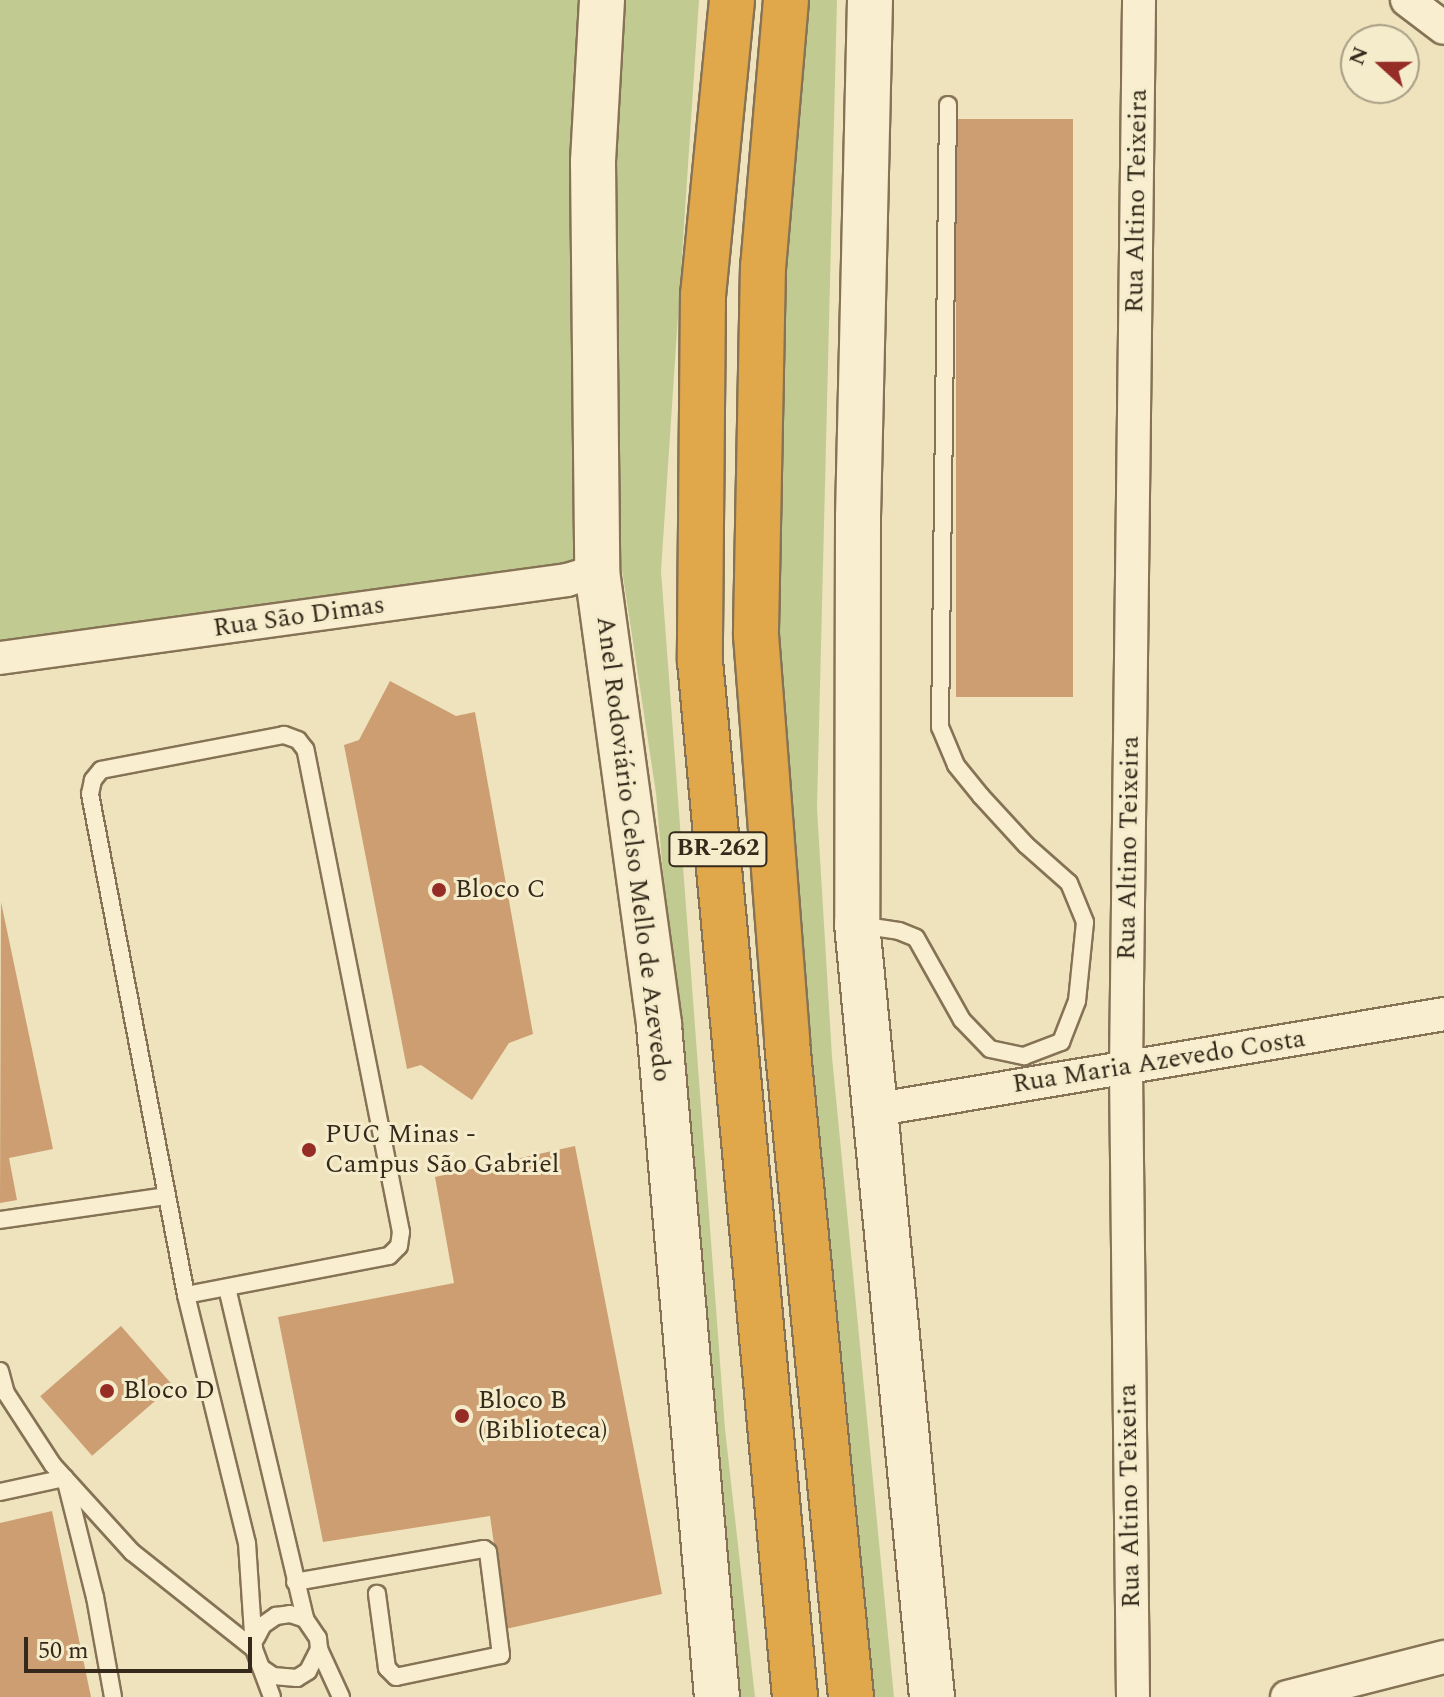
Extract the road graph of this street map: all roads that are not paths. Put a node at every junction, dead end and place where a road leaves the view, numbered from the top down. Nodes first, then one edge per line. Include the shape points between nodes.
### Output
1 (602, 0) edge
2 (732, 0) edge
3 (786, 0) edge
4 (870, 0) edge
5 (1139, 0) edge
6 (1407, 0) edge
7 (1444, 28) edge
8 (948, 105) dead end
9 (597, 571) junction
10 (0, 658) edge
11 (857, 924) junction
12 (1444, 1014) edge
13 (1126, 1068) junction
14 (873, 1110) junction
15 (166, 1196) junction
16 (0, 1220) edge
17 (227, 1288) junction
18 (186, 1295) junction
19 (0, 1371) edge
20 (65, 1478) junction
21 (0, 1492) edge
22 (295, 1582) junction
23 (377, 1594) dead end
24 (305, 1619) junction
25 (255, 1644) junction
26 (319, 1649) junction
27 (1444, 1657) edge
28 (263, 1669) junction
29 (1370, 1688) edge
30 (113, 1697) edge
31 (272, 1697) edge
32 (341, 1697) edge
33 (717, 1697) edge
34 (795, 1697) edge
35 (851, 1697) edge
36 (932, 1697) edge
37 (1133, 1697) edge
38 (1287, 1697) edge

1 - 9 main road, Anel Rodoviário Celso Mello de Azevedo via 593,162
2 - 34 highway, BR-262 via 703,294 700,661
3 - 35 highway, BR-262 via 763,266 756,635 787,1042
4 - 11 main road via 858,518
5 - 13 street, Rua Altino Teixeira
6 - 7 street
8 - 11 lane via 940,727 956,765 981,796 1069,883 1085,922 1077,1001 1061,1042 1024,1056 990,1049 962,1020 916,938
9 - 10 street, Rua São Dimas via 567,580
9 - 33 main road, Anel Rodoviário Celso Mello de Azevedo via 659,1025
11 - 14 main road
12 - 13 street, Rua Maria Azevedo Costa
13 - 14 street, Rua Maria Azevedo Costa
13 - 37 street, Rua Altino Teixeira
14 - 36 main road
15 - 16 lane
15 - 17 lane via 90,794 93,780 101,770 284,735 305,749 401,1232 399,1246 389,1256
15 - 18 lane
17 - 18 lane
17 - 22 lane
18 - 25 lane via 247,1543
19 - 20 lane via 6,1393
20 - 21 lane
20 - 25 lane via 132,1552
20 - 30 lane
22 - 23 lane via 484,1549 501,1655 396,1677 387,1668
22 - 24 lane
24 - 25 lane via 276,1616 263,1625
24 - 26 lane
25 - 28 lane
26 - 28 lane via 308,1671 297,1678 273,1676
26 - 32 lane
27 - 29 street
28 - 31 lane
29 - 38 street

